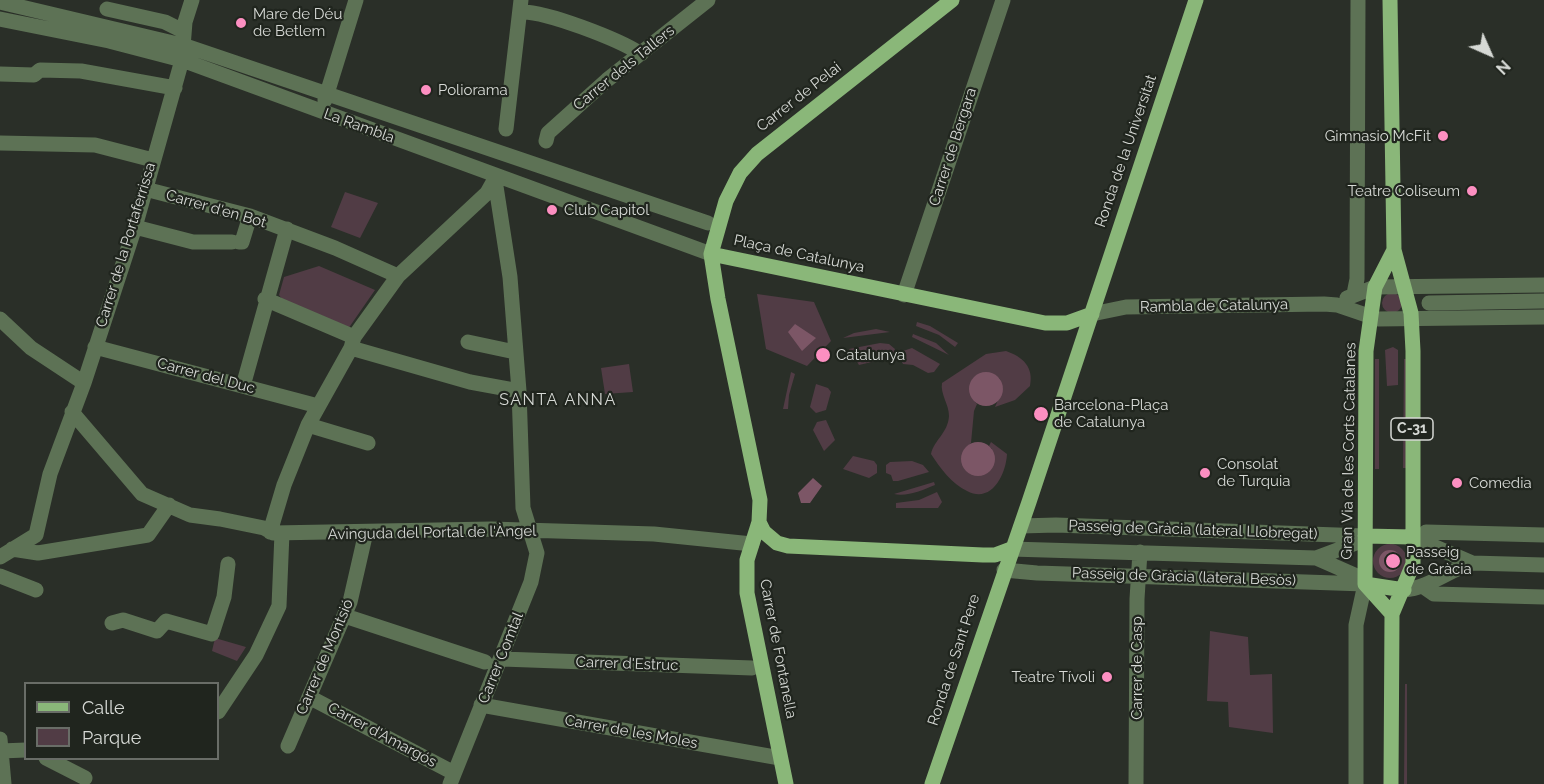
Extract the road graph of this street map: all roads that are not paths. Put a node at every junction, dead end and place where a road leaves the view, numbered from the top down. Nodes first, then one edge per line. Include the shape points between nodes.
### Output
1 (192, 0) edge
2 (356, 0) edge
3 (708, 0) edge
4 (1003, 0) edge
5 (1196, 0) edge
6 (1358, 0) edge
7 (1390, 0) edge
8 (948, 1) edge
9 (0, 2) edge
10 (520, 6) edge
11 (107, 9) dead end
12 (0, 18) edge
13 (182, 50) junction
14 (641, 54) junction
15 (0, 74) edge
16 (175, 88) junction
17 (328, 92) junction
18 (321, 112) junction
19 (506, 129) dead end
20 (546, 141) dead end
21 (0, 143) edge
22 (153, 160) junction
23 (495, 182) junction
24 (145, 189) junction
25 (250, 216) junction
26 (708, 223) dead end
27 (135, 227) junction
28 (287, 230) junction
29 (1394, 250) junction
30 (711, 254) junction
31 (399, 276) junction
32 (1544, 285) edge
33 (1376, 287) junction
34 (1406, 287) junction
35 (1354, 294) junction
36 (904, 295) junction
37 (266, 299) junction
38 (1544, 301) edge
39 (1429, 303) dead end
40 (1337, 305) junction
41 (1092, 314) junction
42 (1544, 317) edge
43 (1372, 318) junction
44 (0, 319) edge
45 (1411, 320) junction
46 (352, 342) junction
47 (468, 342) dead end
48 (95, 347) junction
49 (516, 352) junction
50 (84, 383) junction
51 (243, 386) junction
52 (519, 391) junction
53 (318, 406) junction
54 (69, 419) junction
55 (308, 425) junction
56 (368, 443) dead end
57 (169, 505) junction
58 (759, 522) junction
59 (1021, 526) junction
60 (529, 531) junction
61 (366, 532) junction
62 (276, 533) junction
63 (1419, 535) junction
64 (1544, 535) edge
65 (1365, 536) junction
66 (752, 544) junction
67 (1011, 549) junction
68 (1140, 552) junction
69 (6, 553) edge
70 (995, 555) junction
71 (1316, 558) junction
72 (1472, 563) junction
73 (228, 564) dead end
74 (1544, 565) edge
75 (1004, 570) junction
76 (0, 576) edge
77 (1139, 577) junction
78 (1365, 584) junction
79 (1424, 587) junction
80 (36, 590) dead end
81 (1404, 590) junction
82 (1544, 597) edge
83 (1392, 614) junction
84 (345, 616) junction
85 (112, 623) dead end
86 (495, 663) junction
87 (752, 668) dead end
88 (309, 697) junction
89 (481, 705) junction
90 (219, 710) edge
91 (288, 746) dead end
92 (1, 747) edge
93 (24, 750) edge
94 (780, 758) junction
95 (48, 760) edge
96 (85, 778) dead end
97 (452, 779) edge
98 (4, 784) edge
99 (786, 784) edge
100 (932, 784) edge
101 (1136, 784) edge
102 (1356, 784) edge
103 (1391, 784) edge

1 - 13 street, Carrer de la Portaferrissa
2 - 17 street
3 - 14 street, Carrer dels Tallers
4 - 36 street, Carrer de Bergara
5 - 41 main road, Ronda de la Universitat
6 - 35 street via 1358,279
7 - 29 main road, Gran Via de les Corts Catalanes / C-31
8 - 30 main road, Carrer de Pelai via 758,154 740,173 726,201
9 - 13 street, La Rambla
10 - 14 street via 624,43
10 - 19 street
11 - 13 street, La Rambla via 165,22
12 - 13 street, La Rambla
13 - 16 street, Carrer de la Portaferrissa
13 - 17 street, La Rambla
13 - 18 street, La Rambla
14 - 20 street, Carrer dels Tallers via 548,133
15 - 16 street via 81,71
16 - 22 street, Carrer de la Portaferrissa
17 - 18 street
17 - 26 street, La Rambla
18 - 23 street, La Rambla
21 - 22 street via 95,145
22 - 24 street, Carrer de la Portaferrissa
23 - 30 street, La Rambla
23 - 31 street
23 - 49 street, Carrer Comtal via 510,277
24 - 25 street, Carrer d'en Bot
24 - 27 street, Carrer de la Portaferrissa
25 - 27 street via 242,242 193,242
25 - 28 street, Carrer d'en Bot
27 - 48 street, Carrer de la Portaferrissa
28 - 31 street, Carrer d'en Bot
28 - 37 street
29 - 33 main road, Gran Via de les Corts Catalanes / C-31
29 - 34 main road, Gran Via de les Corts Catalanes / C-31
30 - 36 main road, Plaça de Catalunya
30 - 58 main road, Plaça de Catalunya via 760,500
31 - 46 street
32 - 34 street
33 - 34 street
33 - 35 street
33 - 43 main road, Gran Via de les Corts Catalanes / C-31
34 - 45 main road, Gran Via de les Corts Catalanes / C-31
35 - 40 street
36 - 41 main road, Plaça de Catalunya via 1055,325
37 - 46 street
37 - 51 street
38 - 39 street
40 - 41 street, Rambla de Catalunya via 1126,307
40 - 43 street, Rambla de Catalunya
41 - 59 main road
42 - 45 street, Rambla de Catalunya
43 - 45 street, Rambla de Catalunya
43 - 65 main road, Gran Via de les Corts Catalanes / C-31 via 1366,351
44 - 50 street via 31,348
45 - 63 main road, Gran Via de les Corts Catalanes / C-31
46 - 52 street via 470,382
46 - 53 street
47 - 49 street
48 - 50 street, Carrer de la Portaferrissa
48 - 51 street, Carrer del Duc
49 - 52 street, Carrer Comtal
50 - 54 street, Carrer de la Portaferrissa
51 - 53 street, Carrer del Duc
52 - 60 street, Carrer Comtal via 523,508
53 - 55 street
54 - 57 street, Avinguda del Portal de l'Àngel via 142,494
54 - 69 street, Carrer de la Portaferrissa via 50,474 36,535
55 - 56 street
55 - 62 street via 284,484
57 - 62 street, Avinguda del Portal de l'Àngel via 190,515
57 - 69 street via 148,535 38,554
58 - 66 main road, Carrer de Fontanella
58 - 70 main road via 770,538 788,546
59 - 65 street, Passeig de Gràcia (lateral Llobregat)
59 - 67 main road
60 - 61 street, Avinguda del Portal de l'Àngel
60 - 66 street, Avinguda del Portal de l'Àngel via 654,534
60 - 86 street, Carrer Comtal via 537,553 531,582
61 - 62 street, Avinguda del Portal de l'Àngel
61 - 84 street, Carrer de Montsió
62 - 90 street via 281,569 279,606 256,655
63 - 64 street
63 - 65 main road
63 - 72 street
63 - 81 main road, Gran Via de les Corts Catalanes / C-31
65 - 71 street
65 - 78 main road, Gran Via de les Corts Catalanes / C-31
66 - 94 main road, Carrer de Fontanella via 746,567 747,593
67 - 68 street
67 - 70 main road
67 - 75 main road, Ronda de Sant Pere
68 - 71 street
68 - 77 street, Carrer de Casp
70 - 75 main road
71 - 78 street via 1357,576
72 - 74 street
72 - 79 street
73 - 85 street via 224,597 212,634 166,621 157,631 123,620
75 - 77 street, Passeig de Gràcia (lateral Besòs)
75 - 100 main road, Ronda de Sant Pere
76 - 80 street
77 - 78 street, Passeig de Gràcia (lateral Besòs)
77 - 101 street, Carrer de Casp
78 - 81 main road
78 - 83 main road
78 - 102 street via 1356,625
79 - 81 street
79 - 82 street via 1434,594
81 - 83 main road, Gran Via de les Corts Catalanes / C-31
83 - 103 main road, Gran Via de les Corts Catalanes / C-31
84 - 86 street, Carrer d'Estruc
84 - 88 street, Carrer de Montsió
86 - 87 street, Carrer d'Estruc
86 - 89 street, Carrer Comtal
88 - 91 street, Carrer de Montsió
88 - 97 street, Carrer d'Amargós
89 - 94 street, Carrer de les Moles
89 - 97 street, Carrer Comtal
92 - 93 street
92 - 98 street
94 - 99 main road, Carrer de Fontanella
95 - 96 street

